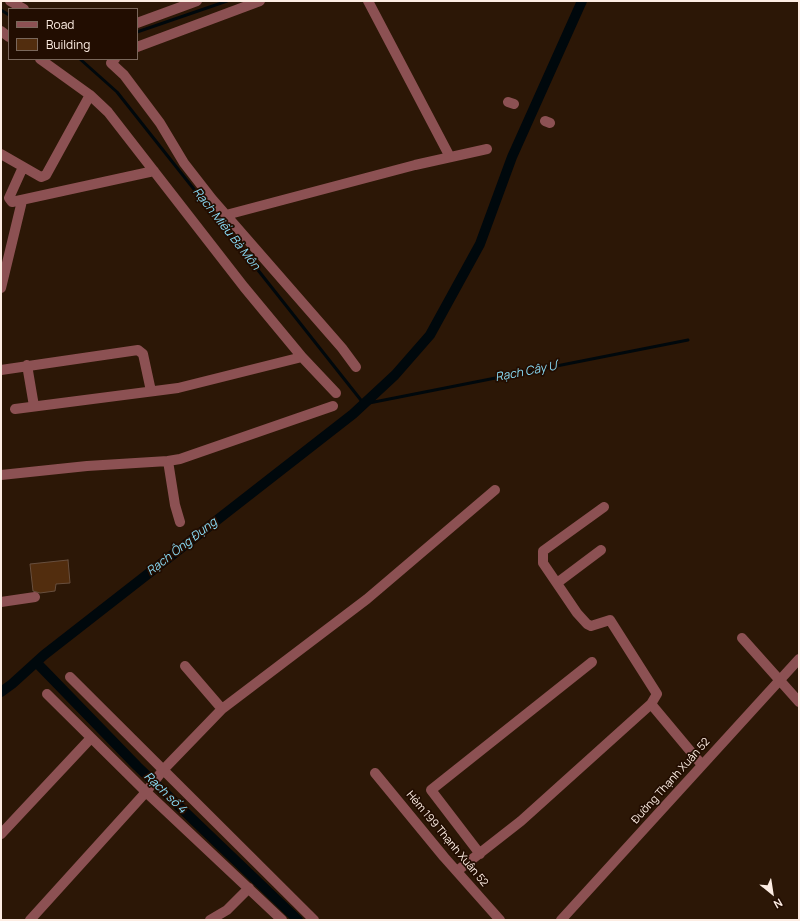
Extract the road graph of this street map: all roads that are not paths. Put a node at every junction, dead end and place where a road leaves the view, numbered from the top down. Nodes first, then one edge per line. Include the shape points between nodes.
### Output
1 (10, 1) edge
2 (197, 1) edge
3 (260, 1) edge
4 (368, 1) edge
5 (22, 8) edge
6 (138, 23) edge
7 (138, 47) edge
8 (41, 60) edge
9 (111, 60) edge
10 (90, 96) junction
11 (487, 149) dead end
12 (1, 154) edge
13 (450, 157) junction
14 (23, 167) junction
15 (154, 170) junction
16 (22, 201) junction
17 (226, 215) junction
18 (1, 288) edge
19 (302, 357) junction
20 (28, 365) junction
21 (356, 367) dead end
22 (1, 370) edge
23 (151, 391) junction
24 (336, 393) dead end
25 (34, 406) junction
26 (334, 406) dead end
27 (15, 409) dead end
28 (168, 461) junction
29 (1, 475) edge
30 (495, 490) dead end
31 (604, 507) dead end
32 (180, 522) dead end
33 (601, 550) dead end
34 (557, 583) junction
35 (35, 597) dead end
36 (1, 602) edge
37 (742, 638) dead end
38 (799, 659) edge
39 (592, 662) dead end
40 (185, 666) dead end
41 (70, 677) dead end
42 (780, 680) junction
43 (47, 694) dead end
44 (799, 702) edge
45 (652, 704) junction
46 (222, 709) junction
47 (91, 738) junction
48 (702, 765) junction
49 (163, 770) junction
50 (375, 773) dead end
51 (147, 792) junction
52 (1, 834) edge
53 (480, 854) junction
54 (457, 871) junction
55 (249, 888) junction
56 (30, 920) edge
57 (210, 920) edge
58 (282, 920) edge
59 (314, 920) edge
60 (500, 920) edge
61 (561, 920) edge

1 - 5 street
2 - 6 street
3 - 7 street
4 - 13 street
8 - 10 street
9 - 17 street via 160,123 184,163
10 - 14 street via 46,175 41,177
10 - 15 street via 108,112
11 - 13 street
12 - 14 street
13 - 17 street
14 - 16 street via 9,198 12,202
15 - 16 street
15 - 19 street via 239,281
16 - 18 street
17 - 21 street
19 - 23 street via 178,388
19 - 24 street
20 - 22 street
20 - 23 street via 138,350 143,354
20 - 25 street
23 - 25 street
25 - 27 street
26 - 28 street
28 - 29 street
28 - 32 street
30 - 46 street via 367,599
31 - 34 street via 543,551 543,563
33 - 34 street
34 - 45 street via 576,613 587,624 591,626 610,620 657,694
35 - 36 street
37 - 42 street
38 - 42 street, Đường Thạnh Xuân 52
39 - 53 street via 431,790
40 - 46 street
41 - 49 street
42 - 44 street
42 - 48 street, Đường Thạnh Xuân 52
43 - 47 street
45 - 48 street
45 - 53 street via 521,821
46 - 49 street
47 - 51 street
47 - 52 street
48 - 61 street, Đường Thạnh Xuân 52
49 - 51 street
49 - 59 street
50 - 54 street, Hẻm 199 Thạnh Xuân 52
51 - 55 street
51 - 56 street
53 - 54 street
54 - 60 street, Hẻm 199 Thạnh Xuân 52
55 - 57 street via 227,910
55 - 58 street

